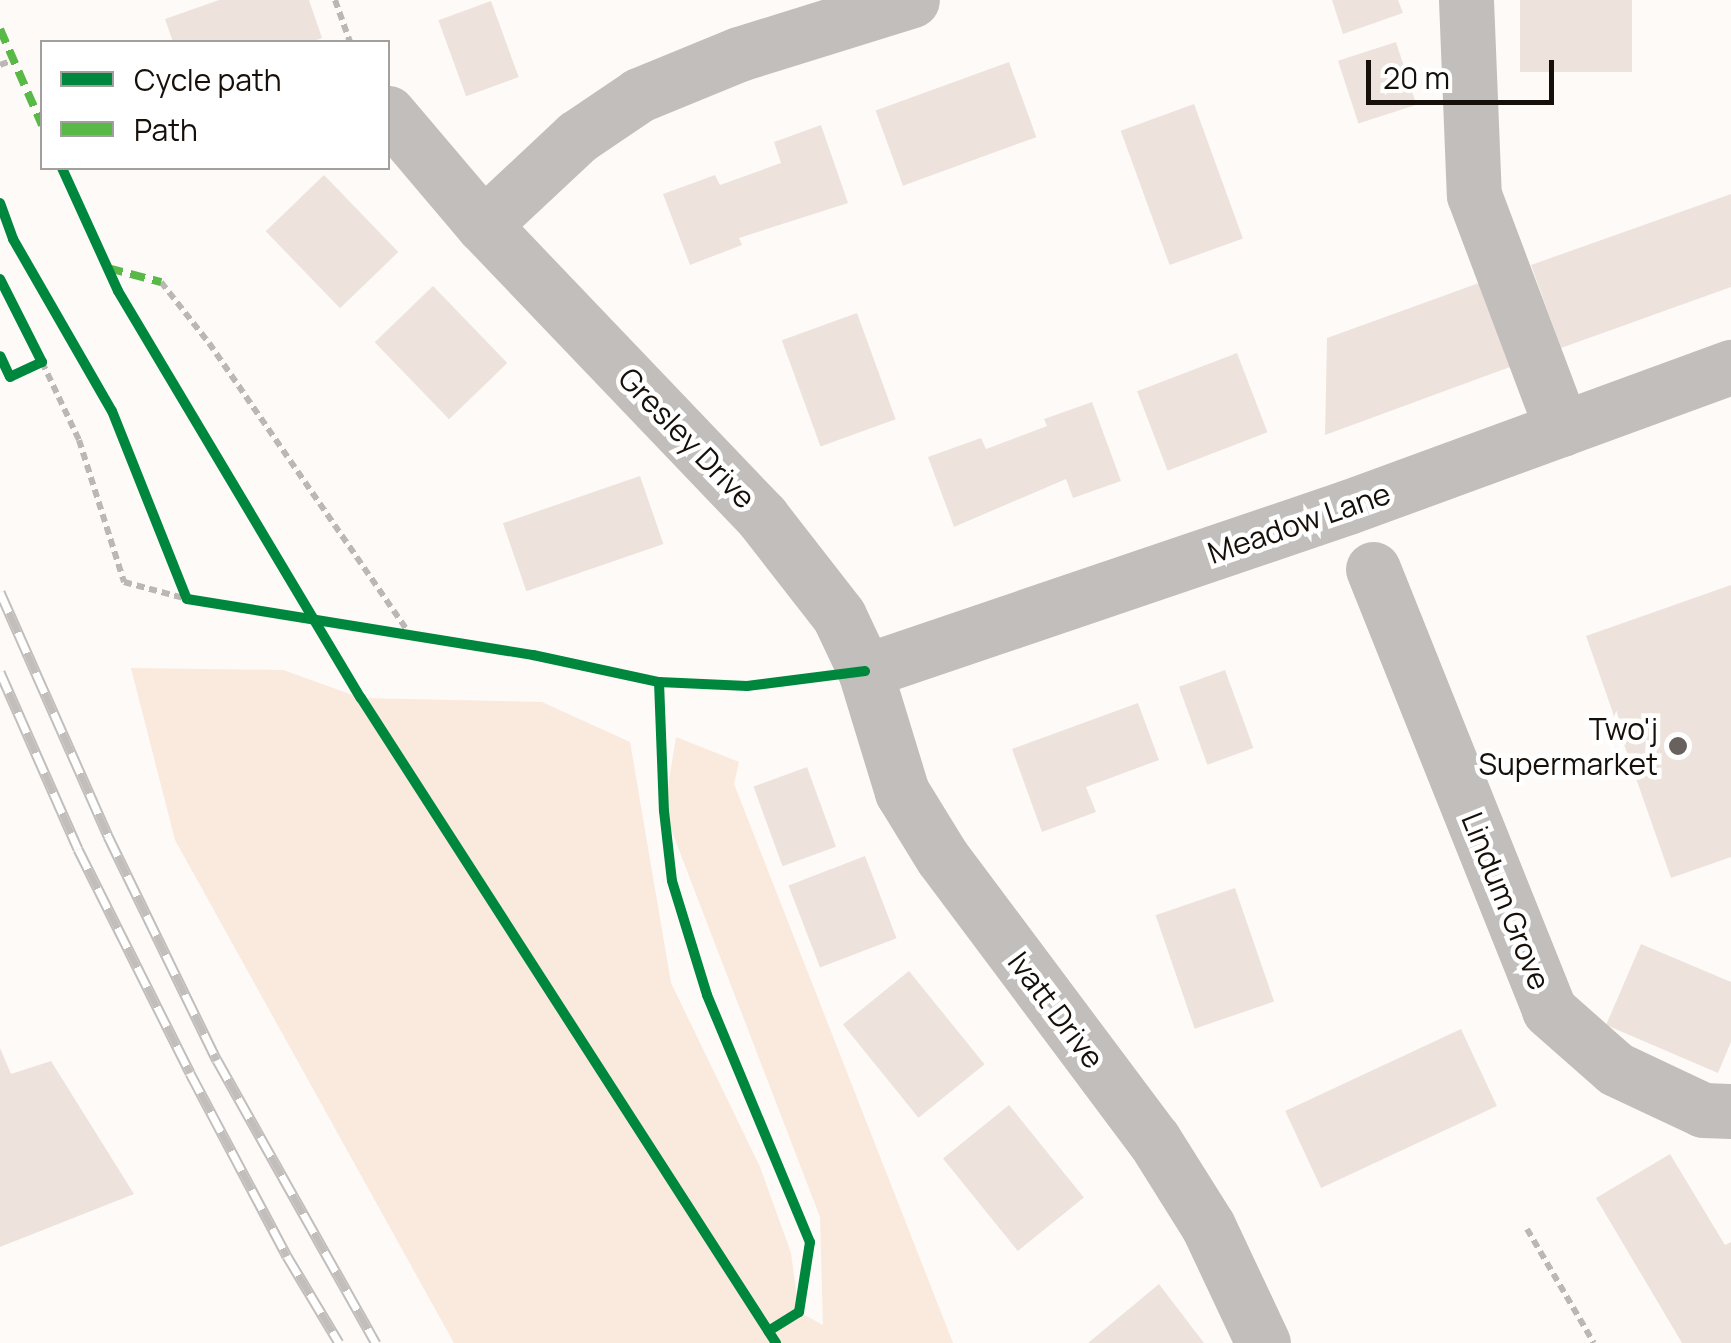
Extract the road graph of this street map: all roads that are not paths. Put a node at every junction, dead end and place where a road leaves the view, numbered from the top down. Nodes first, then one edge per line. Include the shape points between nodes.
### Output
1 (912, 0) edge
2 (1466, 0) edge
3 (390, 115) edge
4 (483, 225) junction
5 (1731, 367) edge
6 (1562, 429) junction
7 (1373, 568) dead end
8 (865, 671) junction
9 (1731, 1111) edge
10 (1263, 1343) edge

1 - 4 street via 739,54 640,95 577,137
2 - 6 street via 1474,194
3 - 4 street, Gresley Drive
4 - 8 street, Gresley Drive via 762,516 839,616
5 - 6 street, Meadow Lane
6 - 8 street, Meadow Lane
7 - 9 street, Lindum Grove via 1549,1010 1616,1070 1702,1110
8 - 10 street, Ivatt Drive via 902,792 942,857 1154,1140 1208,1226

